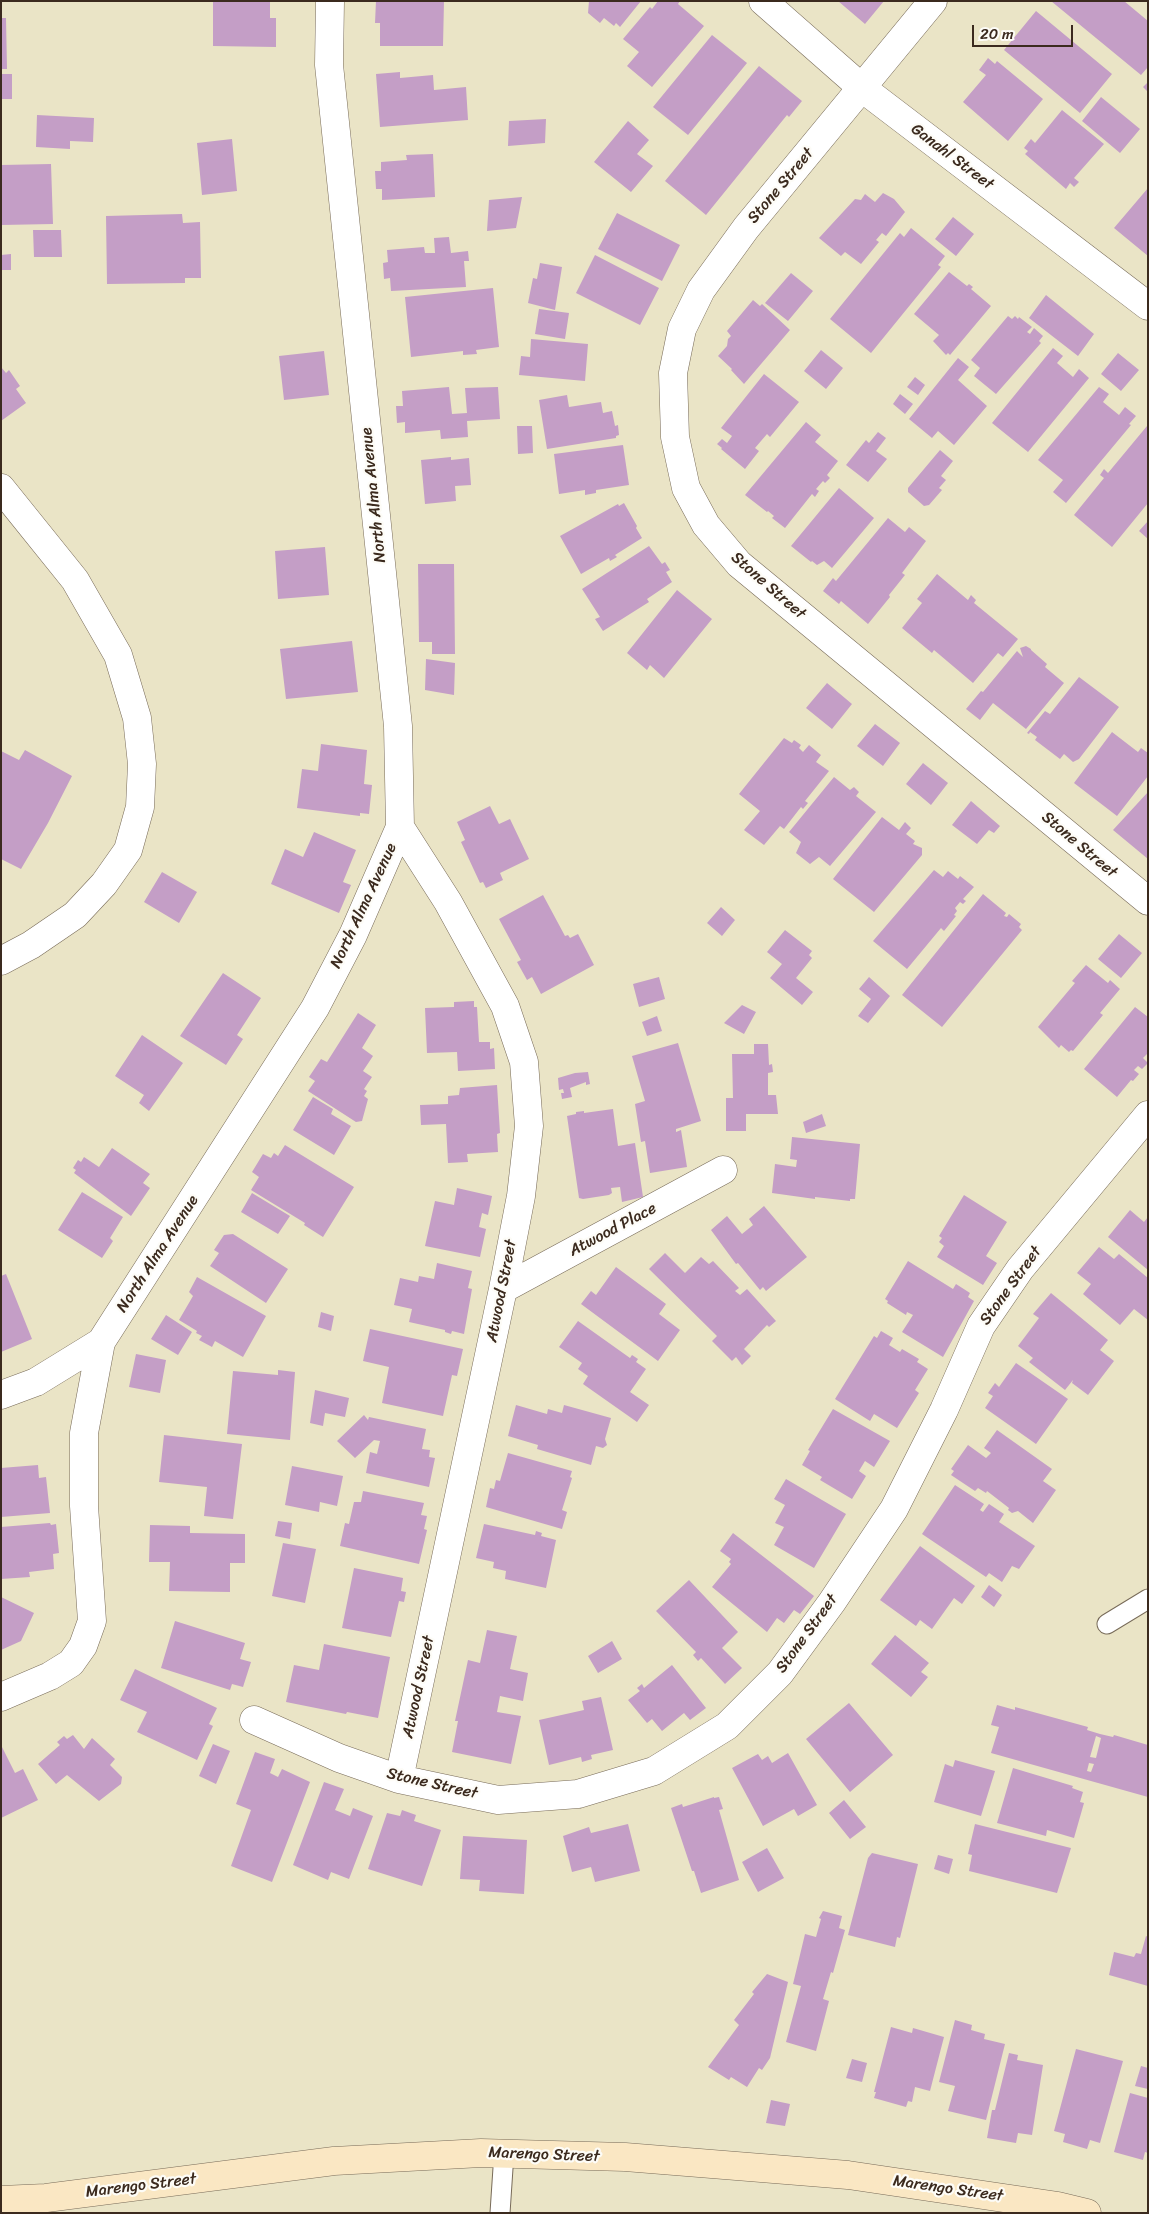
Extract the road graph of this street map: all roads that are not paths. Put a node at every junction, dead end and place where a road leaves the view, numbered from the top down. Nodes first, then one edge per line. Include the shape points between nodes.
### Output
1 (330, 1) edge
2 (763, 1) edge
3 (933, 1) edge
4 (862, 88) junction
5 (1148, 306) edge
6 (1, 488) edge
7 (400, 827) junction
8 (1148, 901) edge
9 (1, 961) edge
10 (1148, 1115) edge
11 (723, 1170) dead end
12 (503, 1289) junction
13 (101, 1342) junction
14 (1, 1395) edge
15 (1148, 1599) edge
16 (1107, 1624) dead end
17 (1, 1697) edge
18 (254, 1720) dead end
19 (399, 1779) junction
20 (504, 2153) junction
21 (1, 2200) edge
22 (500, 2213) edge
23 (1086, 2213) edge

1 - 7 street, North Alma Avenue via 329,65 398,726
2 - 4 street, Ganahl Street
3 - 4 street, Stone Street
4 - 5 street, Ganahl Street
4 - 8 street, Stone Street via 746,228 701,290 682,329 673,374 675,437 686,488 706,525 739,564
6 - 9 street via 75,580 118,655 137,718 142,764 140,807 128,850 104,884 75,915
7 - 12 street, Atwood Street via 448,902 505,1006 524,1062 529,1126 521,1196
7 - 13 street, North Alma Avenue via 353,935 315,1008
10 - 19 street, Stone Street via 1014,1278 981,1326 944,1410 894,1509 780,1673 727,1726 654,1771 578,1794 498,1800
11 - 12 street, Atwood Place
12 - 19 street, Atwood Street
13 - 14 street via 36,1382
13 - 17 street, North Alma Avenue via 84,1433 84,1506 92,1621 83,1646 71,1663 50,1676
15 - 16 lane
18 - 19 street, Stone Street via 339,1758
20 - 21 main road, Marengo Street via 334,2162 46,2198
20 - 22 lane
20 - 23 main road, Marengo Street via 625,2157 848,2175

